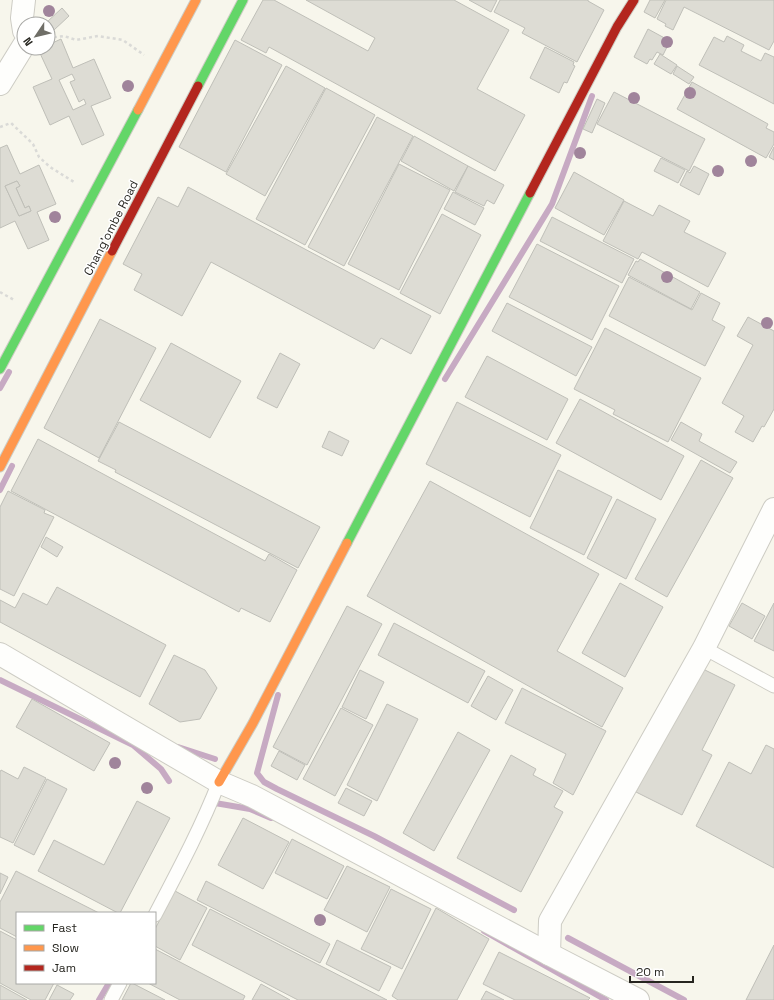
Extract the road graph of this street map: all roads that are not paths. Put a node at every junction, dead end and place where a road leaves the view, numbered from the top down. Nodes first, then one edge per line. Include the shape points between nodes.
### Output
1 (24, 0) edge
2 (196, 0) edge
3 (243, 0) edge
4 (634, 0) edge
5 (22, 16) edge
6 (17, 56) edge
7 (0, 84) edge
8 (0, 369) edge
9 (0, 467) edge
10 (774, 509) edge
11 (704, 648) junction
12 (0, 654) edge
13 (774, 686) edge
14 (219, 782) junction
15 (156, 913) edge
16 (549, 954) junction
17 (119, 984) edge
18 (111, 1000) edge
19 (638, 1000) edge

1 - 5 street
2 - 8 main road
3 - 9 main road, Chang'ombe Road
4 - 14 main road via 616,27 253,723
6 - 7 street
10 - 11 street
11 - 13 lane
11 - 16 street via 550,921
12 - 14 street
14 - 15 lane via 194,839
14 - 16 street via 252,796
16 - 19 street
17 - 18 lane

